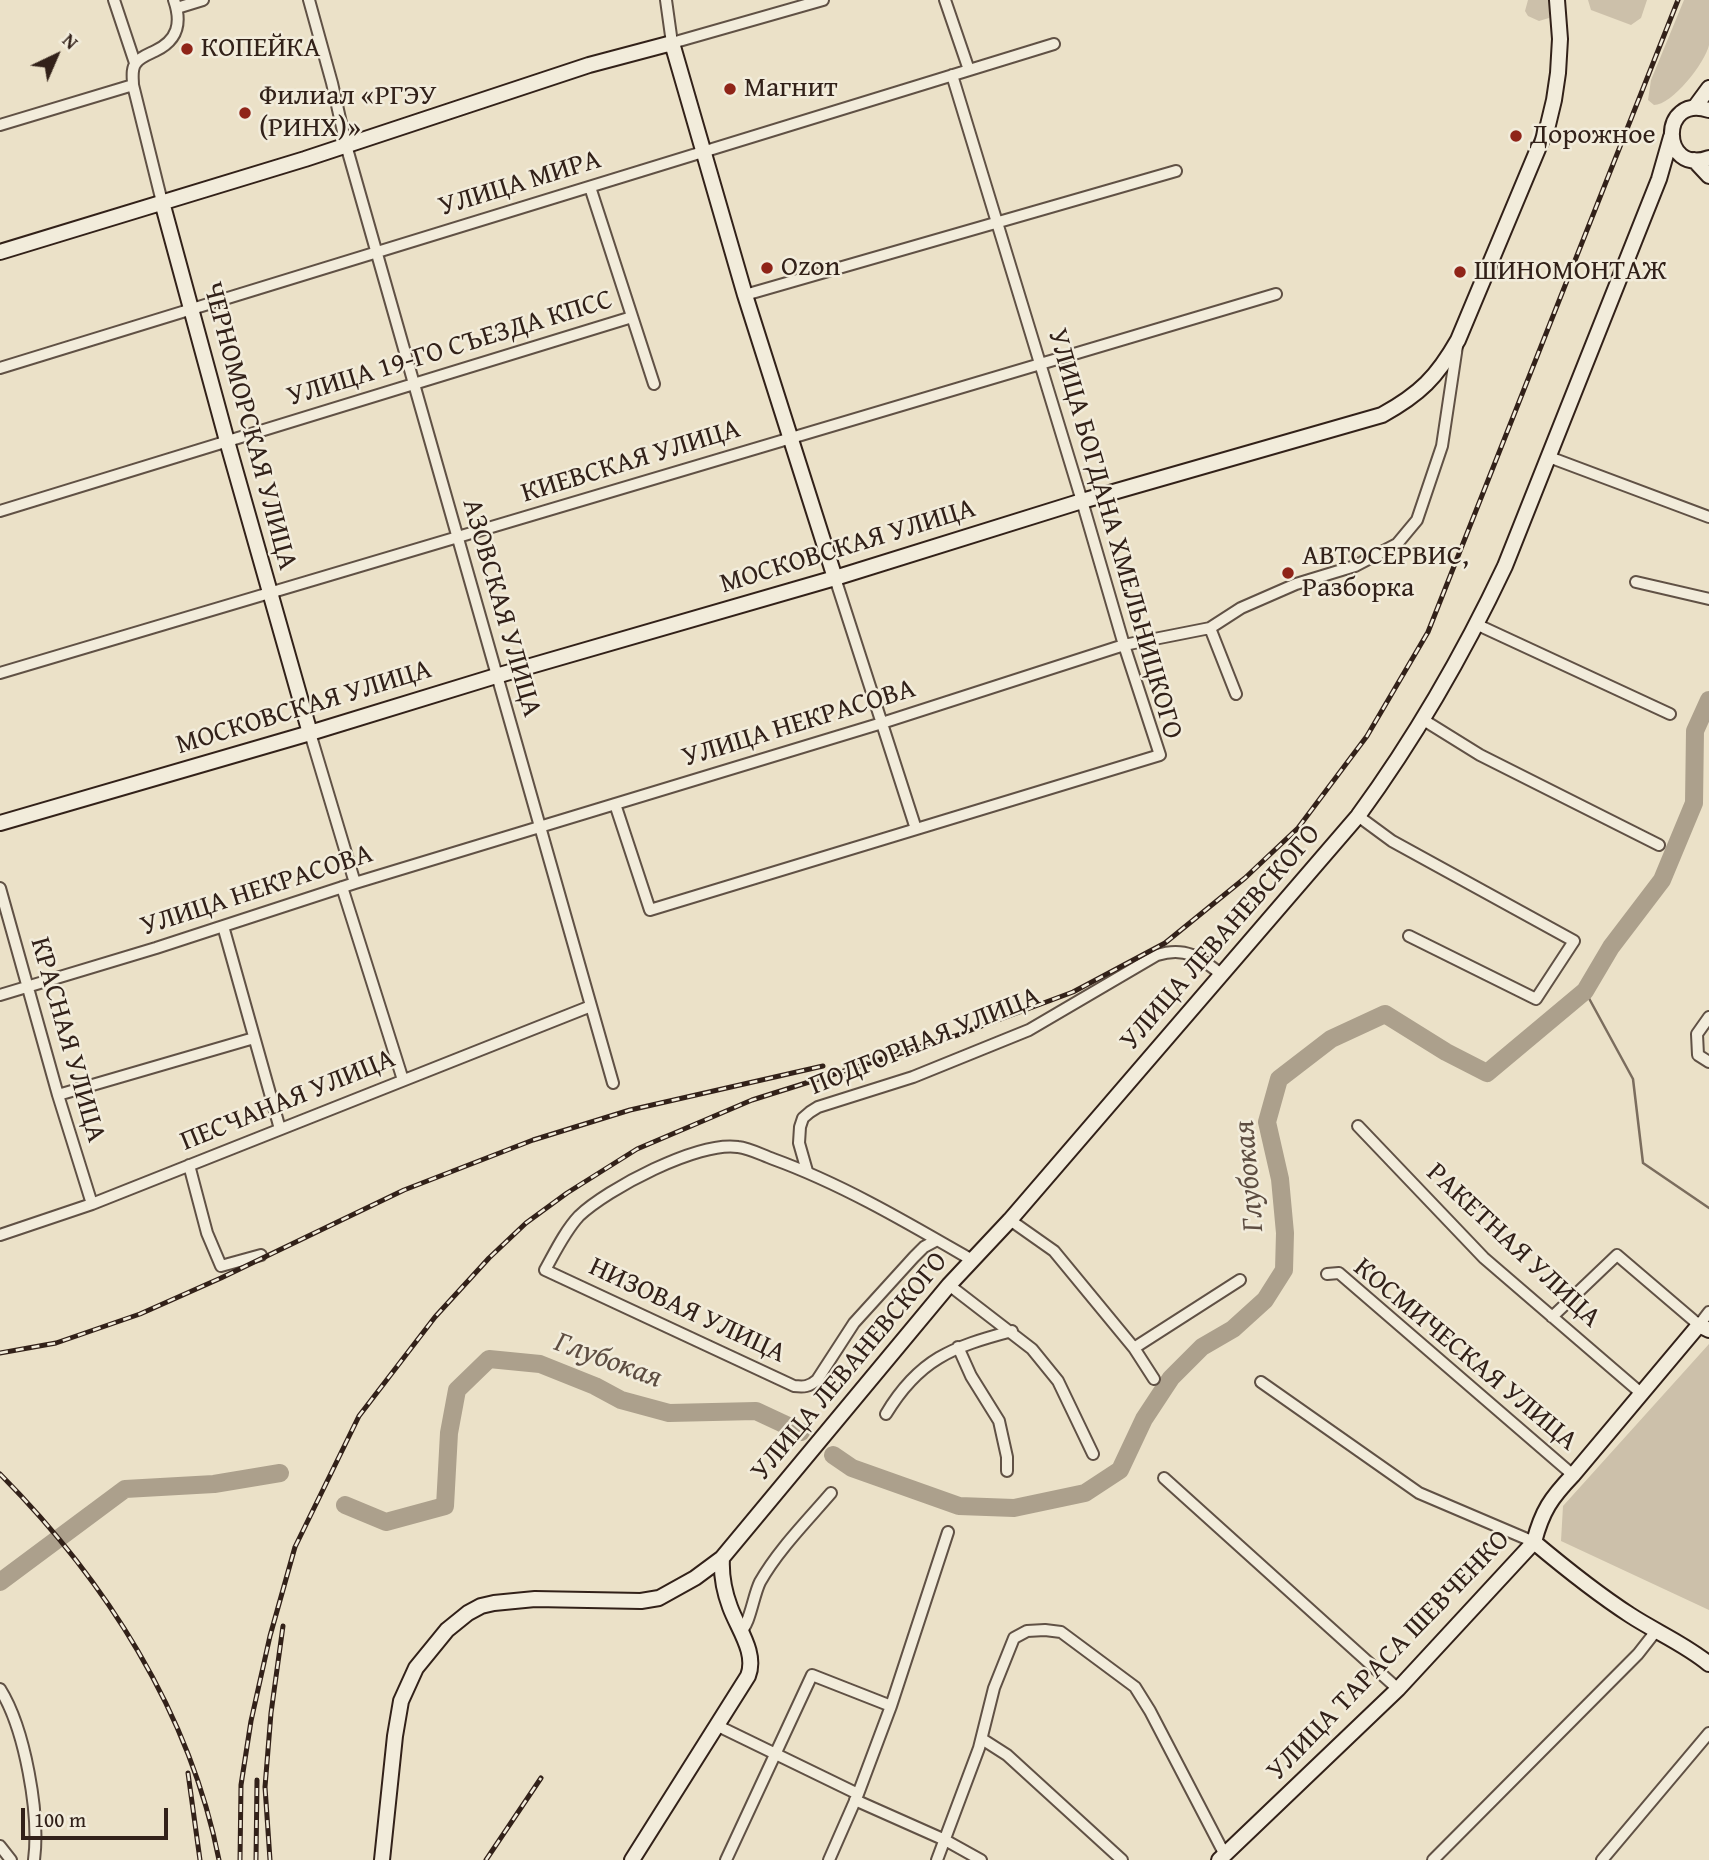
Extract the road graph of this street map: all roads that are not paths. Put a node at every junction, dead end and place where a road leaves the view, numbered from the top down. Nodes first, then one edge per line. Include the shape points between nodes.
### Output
1 (114, 0) edge
2 (203, 0) edge
3 (309, 0) edge
4 (666, 0) edge
5 (823, 0) edge
6 (945, 0) edge
7 (1556, 0) edge
8 (176, 4) edge
9 (672, 43) junction
10 (1054, 44) dead end
11 (135, 63) junction
12 (969, 70) junction
13 (952, 75) junction
14 (133, 85) junction
15 (1709, 88) edge
16 (1702, 108) edge
17 (0, 125) edge
18 (1671, 137) junction
19 (346, 145) junction
20 (703, 152) junction
21 (1709, 158) edge
22 (1690, 159) junction
23 (1176, 171) dead end
24 (1709, 176) edge
25 (1659, 179) junction
26 (590, 187) junction
27 (162, 201) junction
28 (997, 222) junction
29 (0, 252) edge
30 (377, 252) junction
31 (1276, 294) dead end
32 (745, 295) junction
33 (191, 309) junction
34 (632, 317) junction
35 (1458, 340) junction
36 (1040, 364) junction
37 (0, 368) edge
38 (414, 383) junction
39 (654, 384) dead end
40 (792, 438) junction
41 (226, 441) junction
42 (1549, 457) junction
43 (1082, 501) junction
44 (0, 511) edge
45 (1709, 517) edge
46 (457, 537) junction
47 (835, 579) junction
48 (1636, 582) dead end
49 (270, 593) junction
50 (1709, 599) edge
51 (1478, 625) junction
52 (1210, 628) junction
53 (1124, 645) junction
54 (0, 673) edge
55 (496, 676) junction
56 (1236, 694) dead end
57 (1670, 714) dead end
58 (1422, 719) junction
59 (882, 723) junction
60 (310, 733) junction
61 (615, 804) junction
62 (1358, 816) junction
63 (0, 823) edge
64 (540, 827) junction
65 (916, 829) junction
66 (1659, 845) dead end
67 (355, 883) junction
68 (342, 887) junction
69 (0, 888) edge
70 (223, 926) junction
71 (1409, 936) dead end
72 (1222, 975) junction
73 (27, 986) junction
74 (0, 995) edge
75 (591, 1006) junction
76 (1709, 1017) edge
77 (254, 1038) junction
78 (1709, 1062) edge
79 (403, 1080) junction
80 (613, 1083) dead end
81 (58, 1095) junction
82 (1358, 1126) dead end
83 (280, 1129) junction
84 (189, 1165) junction
85 (807, 1171) junction
86 (92, 1204) junction
87 (1010, 1220) junction
88 (0, 1235) edge
89 (937, 1240) junction
90 (261, 1255) dead end
91 (972, 1260) junction
92 (1327, 1274) dead end
93 (1240, 1280) dead end
94 (949, 1285) junction
95 (1709, 1312) edge
96 (1552, 1317) junction
97 (1704, 1327) edge
98 (1012, 1331) junction
99 (958, 1347) junction
100 (1134, 1348) junction
101 (1154, 1379) dead end
102 (1261, 1382) dead end
103 (811, 1385) joint
104 (1642, 1394) junction
105 (886, 1415) dead end
106 (1093, 1454) dead end
107 (1007, 1471) dead end
108 (1573, 1475) junction
109 (1164, 1478) dead end
110 (831, 1493) dead end
111 (948, 1532) dead end
112 (1534, 1542) junction
113 (722, 1558) junction
114 (1656, 1631) junction
115 (740, 1632) junction
116 (1709, 1664) edge
117 (0, 1689) edge
118 (1398, 1689) junction
119 (891, 1706) junction
120 (716, 1726) junction
121 (1709, 1733) edge
122 (982, 1739) junction
123 (775, 1756) junction
124 (856, 1797) junction
125 (945, 1840) junction
126 (0, 1846) edge
127 (1222, 1858) edge
128 (11, 1860) edge
129 (34, 1860) edge
130 (382, 1860) edge
131 (632, 1860) edge
132 (726, 1860) edge
133 (829, 1860) edge
134 (937, 1860) edge
135 (981, 1860) edge
136 (1122, 1860) edge
137 (1433, 1860) edge
138 (1602, 1860) edge

1 - 11 street
2 - 8 street
3 - 19 street, АЗОВСКАЯ УЛИЦА
4 - 9 street
5 - 9 street
6 - 12 street
7 - 35 street, МОСКОВСКАЯ УЛИЦА via 1558,73 1548,125
8 - 11 street via 180,24 174,38
9 - 19 street via 589,65
9 - 20 street
10 - 12 street, УЛИЦА МИРА
11 - 14 street, ЧЕРНОМОРСКАЯ УЛИЦА
12 - 13 street, УЛИЦА МИРА
13 - 20 street, УЛИЦА МИРА
13 - 28 street, УЛИЦА БОГДАНА ХМЕЛЬНИЦКОГО
14 - 17 street
14 - 27 street, ЧЕРНОМОРСКАЯ УЛИЦА
15 - 16 street, УЛИЦА ЛЕВАНЕВСКОГО
16 - 18 street, УЛИЦА ЛЕВАНЕВСКОГО via 1688,109 1677,117
18 - 22 street via 1676,149
18 - 25 street, УЛИЦА ЛЕВАНЕВСКОГО
19 - 27 street
19 - 30 street, АЗОВСКАЯ УЛИЦА
20 - 26 street, УЛИЦА МИРА
20 - 32 street
21 - 22 street
22 - 24 street
22 - 25 street via 1674,163
23 - 28 street
25 - 42 street, УЛИЦА ЛЕВАНЕВСКОГО
26 - 30 street, УЛИЦА МИРА
26 - 34 street
27 - 29 street
27 - 33 street, ЧЕРНОМОРСКАЯ УЛИЦА
28 - 32 street
28 - 36 street, УЛИЦА БОГДАНА ХМЕЛЬНИЦКОГО
30 - 33 street, УЛИЦА МИРА
30 - 38 street, АЗОВСКАЯ УЛИЦА
31 - 36 street, КИЕВСКАЯ УЛИЦА
32 - 40 street
33 - 37 street, УЛИЦА МИРА
33 - 41 street, ЧЕРНОМОРСКАЯ УЛИЦА
34 - 38 street, УЛИЦА 19-ГО СЪЕЗДА КПСС
34 - 39 street
35 - 43 street, МОСКОВСКАЯ УЛИЦА via 1442,367 1411,399 1382,415
35 - 52 street, УЛИЦА НЕКРАСОВА via 1442,446 1417,520 1397,544 1356,566 1296,584 1241,608
36 - 40 street, КИЕВСКАЯ УЛИЦА
36 - 43 street, УЛИЦА БОГДАНА ХМЕЛЬНИЦКОГО
38 - 41 street, УЛИЦА 19-ГО СЪЕЗДА КПСС
38 - 46 street, АЗОВСКАЯ УЛИЦА
40 - 46 street, КИЕВСКАЯ УЛИЦА
40 - 47 street
41 - 44 street, УЛИЦА 19-ГО СЪЕЗДА КПСС
41 - 49 street, ЧЕРНОМОРСКАЯ УЛИЦА
42 - 45 street
42 - 51 street, УЛИЦА ЛЕВАНЕВСКОГО
43 - 47 street, МОСКОВСКАЯ УЛИЦА
43 - 53 street, УЛИЦА БОГДАНА ХМЕЛЬНИЦКОГО
46 - 49 street, КИЕВСКАЯ УЛИЦА
46 - 55 street, АЗОВСКАЯ УЛИЦА
47 - 55 street, МОСКОВСКАЯ УЛИЦА
47 - 59 street
48 - 50 street
49 - 54 street, КИЕВСКАЯ УЛИЦА
49 - 60 street, ЧЕРНОМОРСКАЯ УЛИЦА
51 - 57 street
51 - 58 street, УЛИЦА ЛЕВАНЕВСКОГО
52 - 53 street, УЛИЦА НЕКРАСОВА
52 - 56 street
53 - 59 street, УЛИЦА НЕКРАСОВА
53 - 65 street, УЛИЦА БОГДАНА ХМЕЛЬНИЦКОГО via 1160,755
55 - 60 street, МОСКОВСКАЯ УЛИЦА
55 - 64 street, АЗОВСКАЯ УЛИЦА
58 - 62 street, УЛИЦА ЛЕВАНЕВСКОГО
58 - 66 street via 1480,755
59 - 61 street, УЛИЦА НЕКРАСОВА
59 - 65 street
60 - 63 street, МОСКОВСКАЯ УЛИЦА
60 - 67 street, ЧЕРНОМОРСКАЯ УЛИЦА
61 - 64 street, УЛИЦА НЕКРАСОВА
61 - 65 street, УЛИЦА БОГДАНА ХМЕЛЬНИЦКОГО via 650,910
62 - 71 street via 1392,841 1574,941 1536,999
62 - 72 street, УЛИЦА ЛЕВАНЕВСКОГО
64 - 67 street, УЛИЦА НЕКРАСОВА
64 - 75 street, АЗОВСКАЯ УЛИЦА
67 - 68 street, УЛИЦА НЕКРАСОВА
68 - 70 street, УЛИЦА НЕКРАСОВА
68 - 79 street
69 - 73 street, КРАСНАЯ УЛИЦА
70 - 73 street, УЛИЦА НЕКРАСОВА
70 - 77 street
72 - 85 street, ПОДГОРНАЯ УЛИЦА via 1189,952 1157,955 1029,1030 913,1077 818,1107 803,1118 800,1127 799,1143
72 - 87 street, УЛИЦА ЛЕВАНЕВСКОГО
73 - 74 street, УЛИЦА НЕКРАСОВА
73 - 81 street, КРАСНАЯ УЛИЦА
75 - 79 street, ПЕСЧАНАЯ УЛИЦА
75 - 80 street, АЗОВСКАЯ УЛИЦА
76 - 78 street via 1697,1034 1698,1055
77 - 81 street
77 - 83 street
79 - 83 street, ПЕСЧАНАЯ УЛИЦА
81 - 86 street, КРАСНАЯ УЛИЦА
82 - 96 street, РАКЕТНАЯ УЛИЦА via 1484,1258
83 - 84 street, ПЕСЧАНАЯ УЛИЦА
84 - 86 street, ПЕСЧАНАЯ УЛИЦА
84 - 90 street via 221,1266
85 - 89 street
85 - 103 street, НИЗОВАЯ УЛИЦА via 737,1146 678,1159 615,1189 579,1216 545,1270 794,1387
86 - 88 street, ПЕСЧАНАЯ УЛИЦА
87 - 91 street, УЛИЦА ЛЕВАНЕВСКОГО
87 - 100 street via 1054,1251
89 - 91 street
89 - 103 street, УЛИЦА ЛЕВАНЕВСКОГО via 924,1247 854,1323
91 - 94 street, УЛИЦА ЛЕВАНЕВСКОГО
92 - 108 street, КОСМИЧЕСКАЯ УЛИЦА via 1339,1273
93 - 100 street
94 - 98 street
94 - 113 street, УЛИЦА ЛЕВАНЕВСКОГО
95 - 97 street, УЛИЦА ТАРАСА ШЕВЧЕНКО
96 - 97 street via 1617,1255
96 - 104 street, РАКЕТНАЯ УЛИЦА
97 - 104 street, УЛИЦА ТАРАСА ШЕВЧЕНКО
98 - 99 street, УЛИЦА ЛЕВАНЕВСКОГО
98 - 106 street via 1058,1381
99 - 105 street, УЛИЦА ЛЕВАНЕВСКОГО via 916,1375
99 - 107 street via 999,1421
100 - 101 street
102 - 112 street via 1419,1493
104 - 108 street, УЛИЦА ТАРАСА ШЕВЧЕНКО
108 - 112 street, УЛИЦА ТАРАСА ШЕВЧЕНКО via 1545,1507
109 - 118 street
110 - 115 street via 763,1576 747,1625
111 - 119 street
112 - 114 street via 1598,1594
112 - 118 street, УЛИЦА ТАРАСА ШЕВЧЕНКО
113 - 115 street via 721,1575
113 - 130 street, УЛИЦА ЛЕВАНЕВСКОГО via 659,1598 494,1602 468,1613 447,1630 416,1668 401,1701
114 - 116 street
114 - 137 street
115 - 120 street via 751,1667
117 - 129 street via 12,1713 29,1773 37,1832
118 - 127 street, УЛИЦА ТАРАСА ШЕВЧЕНКО
119 - 123 street via 812,1675
119 - 124 street
120 - 123 street
120 - 131 street
121 - 138 street
122 - 125 street
122 - 127 street via 994,1689 1014,1638 1027,1631 1060,1632 1135,1687
122 - 136 street via 1007,1755
123 - 124 street
123 - 132 street
124 - 125 street
124 - 133 street
125 - 134 street
125 - 135 street
126 - 128 street

